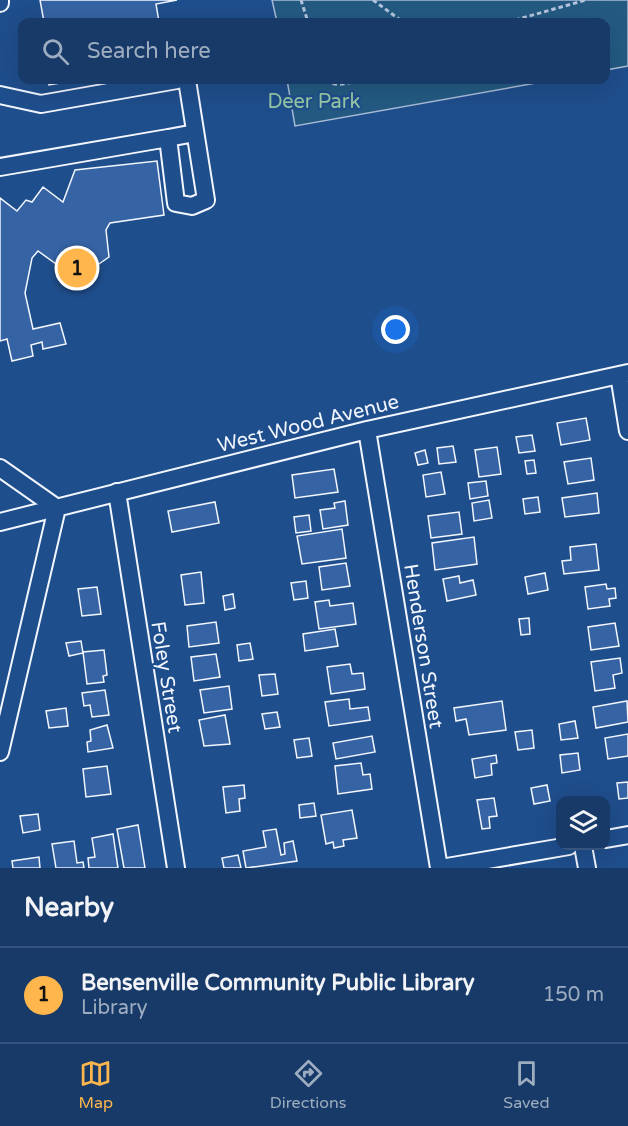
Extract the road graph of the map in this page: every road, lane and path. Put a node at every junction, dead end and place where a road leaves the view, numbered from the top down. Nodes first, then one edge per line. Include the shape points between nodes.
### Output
1 (301, 0) edge
2 (373, 0) edge
3 (586, 0) edge
4 (307, 18) edge
5 (398, 18) edge
6 (522, 18) edge
7 (154, 84) edge
8 (188, 84) edge
9 (0, 95) edge
10 (195, 133) junction
11 (168, 138) junction
12 (0, 167) edge
13 (624, 374) edge
14 (367, 430) junction
15 (628, 431) edge
16 (0, 468) edge
17 (117, 492) junction
18 (57, 508) junction
19 (0, 522) edge
20 (0, 752) edge
21 (628, 835) edge
22 (610, 838) edge
23 (556, 848) edge
24 (584, 850) edge
25 (176, 868) edge
26 (440, 868) edge
27 (587, 868) edge

1 - 4 path
2 - 5 path
3 - 6 path
7 - 9 street via 41,104
8 - 10 street
10 - 11 street
10 - 11 street via 206,200 192,206 176,203
11 - 12 street
13 - 14 street, West Wood Avenue
13 - 15 street
14 - 17 street, West Wood Avenue
14 - 26 street, Henderson Street
16 - 18 street
17 - 18 street, West Wood Avenue
17 - 25 street, Foley Street
18 - 19 street, West Wood Avenue
18 - 20 street
21 - 22 street
23 - 26 street
24 - 27 street

